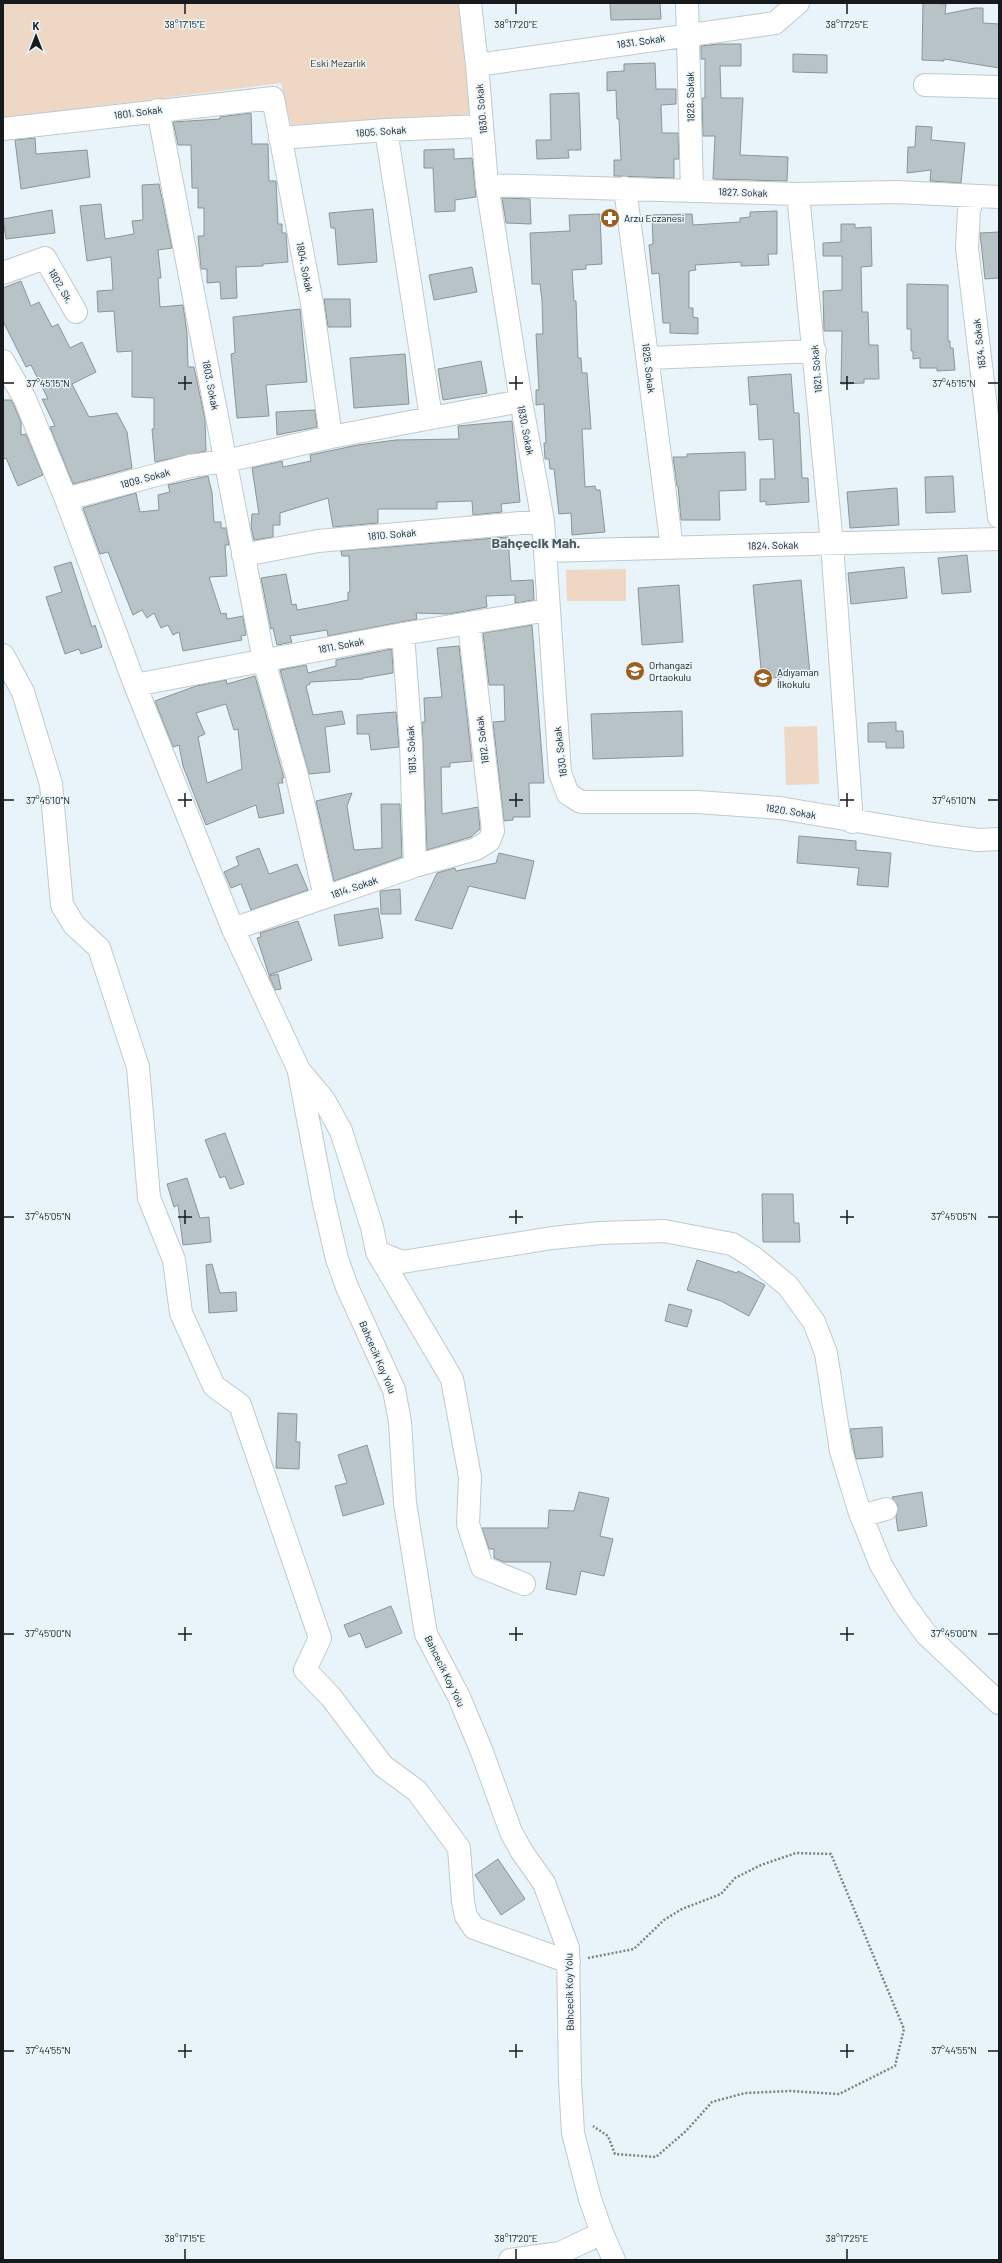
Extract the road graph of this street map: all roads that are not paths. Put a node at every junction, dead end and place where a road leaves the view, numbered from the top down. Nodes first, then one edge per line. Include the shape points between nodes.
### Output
1 (470, 3) edge
2 (687, 3) edge
3 (798, 3) edge
4 (688, 35) junction
5 (477, 64) junction
6 (925, 85) dead end
7 (999, 87) edge
8 (273, 98) joint
9 (158, 110) junction
10 (482, 126) junction
11 (3, 129) edge
12 (386, 130) junction
13 (280, 138) junction
14 (487, 185) junction
15 (625, 188) junction
16 (692, 190) junction
17 (798, 194) junction
18 (973, 196) junction
19 (999, 197) edge
20 (3, 273) edge
21 (76, 312) dead end
22 (814, 351) junction
23 (648, 358) junction
24 (3, 360) edge
25 (521, 401) junction
26 (431, 417) junction
27 (331, 437) junction
28 (226, 461) junction
29 (66, 499) junction
30 (999, 517) edge
31 (543, 521) junction
32 (999, 539) edge
33 (832, 544) junction
34 (672, 548) junction
35 (546, 551) junction
36 (243, 556) junction
37 (548, 610) junction
38 (469, 623) junction
39 (403, 634) junction
40 (3, 655) edge
41 (264, 660) junction
42 (135, 685) junction
43 (582, 802) joint
44 (852, 822) junction
45 (999, 839) edge
46 (476, 849) joint
47 (415, 866) junction
48 (325, 897) junction
49 (233, 929) junction
50 (299, 1070) junction
51 (377, 1252) junction
52 (886, 1509) dead end
53 (862, 1516) junction
54 (524, 1584) dead end
55 (999, 1703) edge
56 (569, 1962) junction
57 (602, 2233) junction
58 (510, 2260) edge
59 (614, 2260) edge

1 - 5 street, 1830. Sokak
2 - 4 street, 1828. Sokak
3 - 4 street, 1831. Sokak via 774,23
4 - 5 street, 1831. Sokak
4 - 16 street, 1828. Sokak
5 - 10 street, 1830. Sokak
6 - 7 street
8 - 9 street, 1801. Sokak
8 - 13 street, 1804. Sokak
9 - 11 street, 1801. Sokak
9 - 28 street, 1803. Sokak
10 - 12 street, 1805. Sokak
10 - 14 street, 1830. Sokak
12 - 13 street, 1805. Sokak
12 - 26 street
13 - 27 street, 1804. Sokak via 312,303
14 - 15 street, 1827. Sokak
14 - 25 street, 1830. Sokak
15 - 16 street, 1827. Sokak
15 - 23 street, 1825. Sokak
16 - 17 street, 1827. Sokak
17 - 18 street, 1827. Sokak via 896,192
17 - 22 street, 1821. Sokak
18 - 19 street, 1827. Sokak
18 - 30 street, 1834. Sokak via 969,211 967,248
20 - 21 street, 1802. Sk. via 45,258
22 - 23 street
22 - 33 street, 1821. Sokak
23 - 34 street, 1825. Sokak
24 - 29 street via 25,399
25 - 26 street, 1809. Sokak
25 - 31 street, 1830. Sokak
26 - 27 street, 1809. Sokak
27 - 28 street, 1809. Sokak
28 - 29 street, 1809. Sokak via 190,466
28 - 36 street, 1803. Sokak
29 - 42 street
31 - 35 street, 1830. Sokak
31 - 36 street, 1810. Sokak via 318,541
32 - 33 street, 1824. Sokak
33 - 34 street, 1824. Sokak
33 - 44 street, 1821. Sokak
34 - 35 street, 1824. Sokak
35 - 37 street, 1830. Sokak
36 - 41 street, 1803. Sokak
37 - 38 street, 1811. Sokak
37 - 43 street, 1830. Sokak via 560,773 568,794
38 - 39 street, 1811. Sokak
38 - 46 street, 1812. Sokak via 493,831 489,842
39 - 41 street, 1811. Sokak
39 - 47 street, 1813. Sokak via 411,743
40 - 56 street via 23,692 51,784 62,905 74,925 99,948 138,1067 149,1198 174,1260 181,1313 214,1386 240,1405 320,1638 305,1670 331,1697 383,1766 417,1791 460,1848 463,1902 466,1916 474,1928
41 - 42 street, 1811. Sokak
41 - 48 street, 1803. Sokak via 296,772
42 - 49 street
43 - 44 street, 1820. Sokak via 704,802 780,808
44 - 45 street, 1820. Sokak via 978,840
46 - 47 street, 1814. Sokak
47 - 48 street, 1814. Sokak
48 - 49 street, 1814. Sokak
49 - 50 street
50 - 51 street via 324,1100 341,1131 372,1227
50 - 56 street, Bahcecik Koy Yolu via 324,1203 338,1259 347,1287 394,1390 400,1422 405,1503 426,1634 459,1697 511,1832 544,1883 568,1948
51 - 53 street via 402,1262 552,1238 664,1231 757,1251 788,1286 814,1322 826,1353 842,1451
51 - 54 street via 452,1379 470,1476 468,1524 482,1567
52 - 53 street
53 - 55 street via 881,1565 904,1604 926,1634
56 - 57 street, Bahcecik Koy Yolu via 573,2133 590,2199
57 - 58 street via 560,2253
57 - 59 street, Bahcecik Koy Yolu

